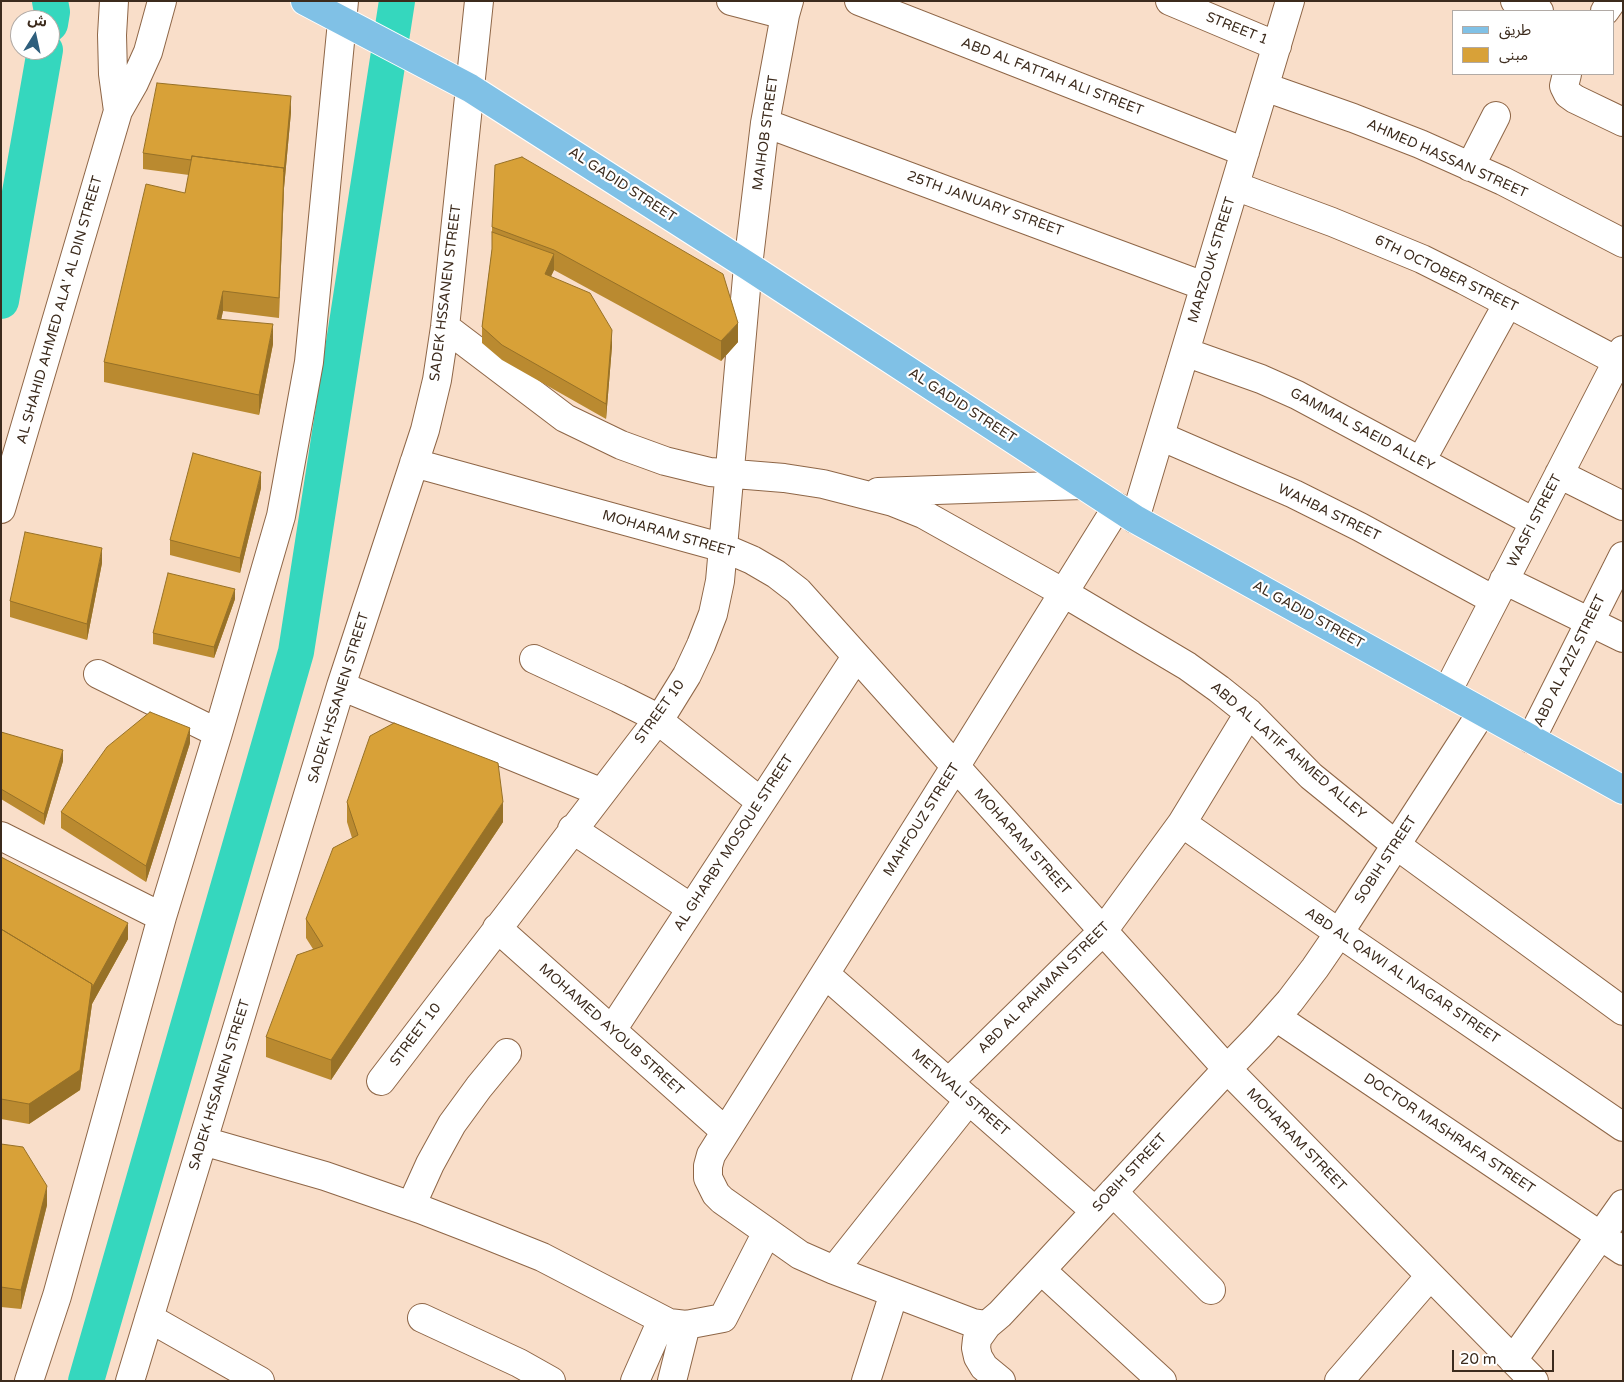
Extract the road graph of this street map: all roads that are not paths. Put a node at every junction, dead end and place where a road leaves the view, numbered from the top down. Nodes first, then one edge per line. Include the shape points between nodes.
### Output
1 (114, 1) edge
2 (162, 1) edge
3 (479, 1) edge
4 (731, 1) edge
5 (859, 1) edge
6 (1170, 1) edge
7 (1290, 1) edge
8 (1515, 1) edge
9 (303, 2) edge
10 (787, 8) edge
11 (1537, 10) edge
12 (344, 11) edge
13 (1277, 46) junction
14 (1567, 75) edge
15 (1265, 86) junction
16 (470, 88) junction
17 (118, 111) junction
18 (1496, 116) dead end
19 (1623, 122) edge
20 (765, 123) junction
21 (1245, 152) junction
22 (1470, 167) junction
23 (1235, 186) junction
24 (1623, 243) edge
25 (748, 266) junction
26 (1204, 286) junction
27 (1508, 303) junction
28 (445, 327) junction
29 (1185, 352) junction
30 (1621, 358) edge
31 (1160, 436) junction
32 (1421, 461) junction
33 (414, 464) junction
34 (731, 474) junction
35 (1559, 474) junction
36 (1082, 485) junction
37 (862, 493) junction
38 (1623, 506) edge
39 (1, 509) edge
40 (1126, 513) junction
41 (1534, 522) junction
42 (724, 548) junction
43 (1623, 556) edge
44 (1499, 590) junction
45 (1064, 594) junction
46 (1590, 622) junction
47 (1623, 638) edge
48 (856, 657) junction
49 (534, 659) dead end
50 (98, 674) dead end
51 (341, 686) junction
52 (1446, 692) junction
53 (1482, 712) junction
54 (1249, 714) junction
55 (657, 720) junction
56 (218, 733) junction
57 (1531, 739) junction
58 (955, 768) junction
59 (1623, 790) edge
60 (600, 792) junction
61 (761, 802) junction
62 (1182, 824) junction
63 (572, 829) junction
64 (1, 836) edge
65 (1396, 845) junction
66 (691, 908) junction
67 (162, 917) junction
68 (497, 928) junction
69 (1103, 931) junction
70 (1338, 933) junction
71 (825, 974) junction
72 (1623, 1011) edge
73 (1276, 1017) junction
74 (612, 1030) junction
75 (507, 1053) dead end
76 (1226, 1069) junction
77 (382, 1080) dead end
78 (949, 1082) junction
79 (969, 1100) junction
80 (1623, 1127) edge
81 (726, 1132) junction
82 (203, 1141) junction
83 (1113, 1192) junction
84 (1623, 1204) edge
85 (411, 1206) junction
86 (1095, 1212) junction
87 (767, 1232) junction
88 (1600, 1236) junction
89 (1623, 1251) edge
90 (834, 1270) junction
91 (1041, 1270) junction
92 (1430, 1276) junction
93 (1211, 1290) dead end
94 (894, 1293) junction
95 (149, 1318) junction
96 (422, 1318) dead end
97 (674, 1322) junction
98 (987, 1325) junction
99 (1513, 1360) junction
100 (30, 1381) edge
101 (130, 1381) edge
102 (260, 1381) edge
103 (551, 1381) edge
104 (635, 1381) edge
105 (672, 1381) edge
106 (866, 1381) edge
107 (1001, 1381) edge
108 (1162, 1381) edge
109 (1339, 1381) edge
110 (1534, 1381) edge

1 - 17 street, AL SHAHID AHMED ALA' AL DIN STREET via 113,74
2 - 17 street, AL SHAHID AHMED ALA' AL DIN STREET via 148,52
3 - 16 street, SADEK HSSANEN STREET
4 - 10 street
5 - 21 street, ABD AL FATTAH ALI STREET
6 - 13 street, STREET 1
7 - 13 street, MARZOUK STREET
8 - 11 street
9 - 12 main road, AL GADID STREET
10 - 20 street, MAIHOB STREET
12 - 16 main road, AL GADID STREET
12 - 56 street via 309,362 281,516
13 - 15 street, MARZOUK STREET
14 - 19 street via 1564,86 1568,94
15 - 21 street, MARZOUK STREET
15 - 22 street, AHMED HASSAN STREET via 1420,144
16 - 25 main road, AL GADID STREET
16 - 28 street, SADEK HSSANEN STREET
17 - 39 street, AL SHAHID AHMED ALA' AL DIN STREET
18 - 22 street
20 - 25 street, MAIHOB STREET
20 - 26 street, 25TH JANUARY STREET
21 - 23 street, MARZOUK STREET
22 - 24 street, AHMED HASSAN STREET
23 - 26 street, MARZOUK STREET
23 - 27 street, 6TH OCTOBER STREET via 1405,252
25 - 34 street, STREET 10
25 - 36 main road, AL GADID STREET
26 - 29 street, MARZOUK STREET
27 - 30 street, 6TH OCTOBER STREET
27 - 32 street
28 - 33 street, SADEK HSSANEN STREET via 437,380
28 - 34 street, ABD AL LATIF AHMED ALLEY via 565,418 622,445 665,460
29 - 31 street, MARZOUK STREET
29 - 32 street, GAMMAL SAEID ALLEY via 1298,395
30 - 35 street, WASFI STREET
31 - 40 street, MARZOUK STREET
31 - 44 street, WAHBA STREET
32 - 41 street, GAMMAL SAEID ALLEY
33 - 42 street, MOHARAM STREET
33 - 51 street, SADEK HSSANEN STREET
34 - 37 street, ABD AL LATIF AHMED ALLEY via 784,478
34 - 42 street, STREET 10
35 - 38 street
35 - 41 street, WASFI STREET
36 - 37 street
36 - 40 main road, AL GADID STREET
37 - 45 street, ABD AL LATIF AHMED ALLEY via 924,514
40 - 45 street, MAHFOUZ STREET
40 - 52 main road, AL GADID STREET
41 - 44 street, WASFI STREET
42 - 48 street, MOHARAM STREET via 752,560 798,591
42 - 55 street, STREET 10 via 718,589 702,645 687,675
43 - 46 street, ABD AL AZIZ STREET
44 - 46 street, WAHBA STREET
44 - 52 street, WASFI STREET
45 - 54 street, ABD AL LATIF AHMED ALLEY via 1187,666
45 - 58 street, MAHFOUZ STREET
46 - 47 street, WAHBA STREET
46 - 57 street, ABD AL AZIZ STREET
48 - 58 street, MOHARAM STREET
48 - 61 street, AL GHARBY MOSQUE STREET
49 - 55 street
50 - 56 street
51 - 60 street
51 - 82 street, SADEK HSSANEN STREET
52 - 53 main road, AL GADID STREET
53 - 57 main road, AL GADID STREET
53 - 65 street, SOBIH STREET
54 - 62 street, ABD AL RAHMAN STREET
54 - 65 street, ABD AL LATIF AHMED ALLEY via 1312,776
55 - 60 street, STREET 10
55 - 61 street
56 - 67 street
57 - 59 main road, AL GADID STREET
58 - 69 street, MOHARAM STREET
58 - 71 street, MAHFOUZ STREET
60 - 63 street, STREET 10
61 - 66 street, AL GHARBY MOSQUE STREET
62 - 69 street, ABD AL RAHMAN STREET
62 - 70 street, ABD AL QAWI AL NAGAR STREET
63 - 66 street
63 - 68 street, STREET 10
64 - 67 street
65 - 70 street, SOBIH STREET
65 - 72 street, ABD AL LATIF AHMED ALLEY
66 - 74 street, AL GHARBY MOSQUE STREET
67 - 100 street via 57,1296
68 - 74 street, MOHAMED AYOUB STREET
68 - 77 street, STREET 10
69 - 76 street, MOHARAM STREET
69 - 78 street, ABD AL RAHMAN STREET
70 - 73 street, SOBIH STREET
70 - 80 street, ABD AL QAWI AL NAGAR STREET
71 - 78 street, METWALI STREET
71 - 81 street, MAHFOUZ STREET
73 - 76 street, SOBIH STREET
73 - 88 street, DOCTOR MASHRAFA STREET
74 - 81 street, MOHAMED AYOUB STREET
75 - 85 street via 452,1124
76 - 83 street, SOBIH STREET
76 - 92 street, MOHARAM STREET
78 - 79 street, METWALI STREET
79 - 86 street, METWALI STREET
79 - 90 street
81 - 87 street via 711,1155 708,1178 711,1186 722,1200
82 - 85 street via 325,1176
82 - 95 street, SADEK HSSANEN STREET
83 - 86 street, SOBIH STREET
83 - 93 street
84 - 88 street
85 - 97 street via 542,1257
86 - 91 street, SOBIH STREET
87 - 90 street via 800,1255
87 - 97 street via 723,1318
88 - 89 street, DOCTOR MASHRAFA STREET
88 - 99 street
90 - 94 street
91 - 98 street, SOBIH STREET
91 - 108 street
92 - 99 street, MOHARAM STREET
92 - 109 street
94 - 98 street via 973,1323
94 - 106 street
95 - 101 street, SADEK HSSANEN STREET
95 - 102 street
96 - 103 street
97 - 104 street
97 - 105 street
98 - 107 street via 977,1339 978,1357 984,1367
99 - 110 street, MOHARAM STREET

